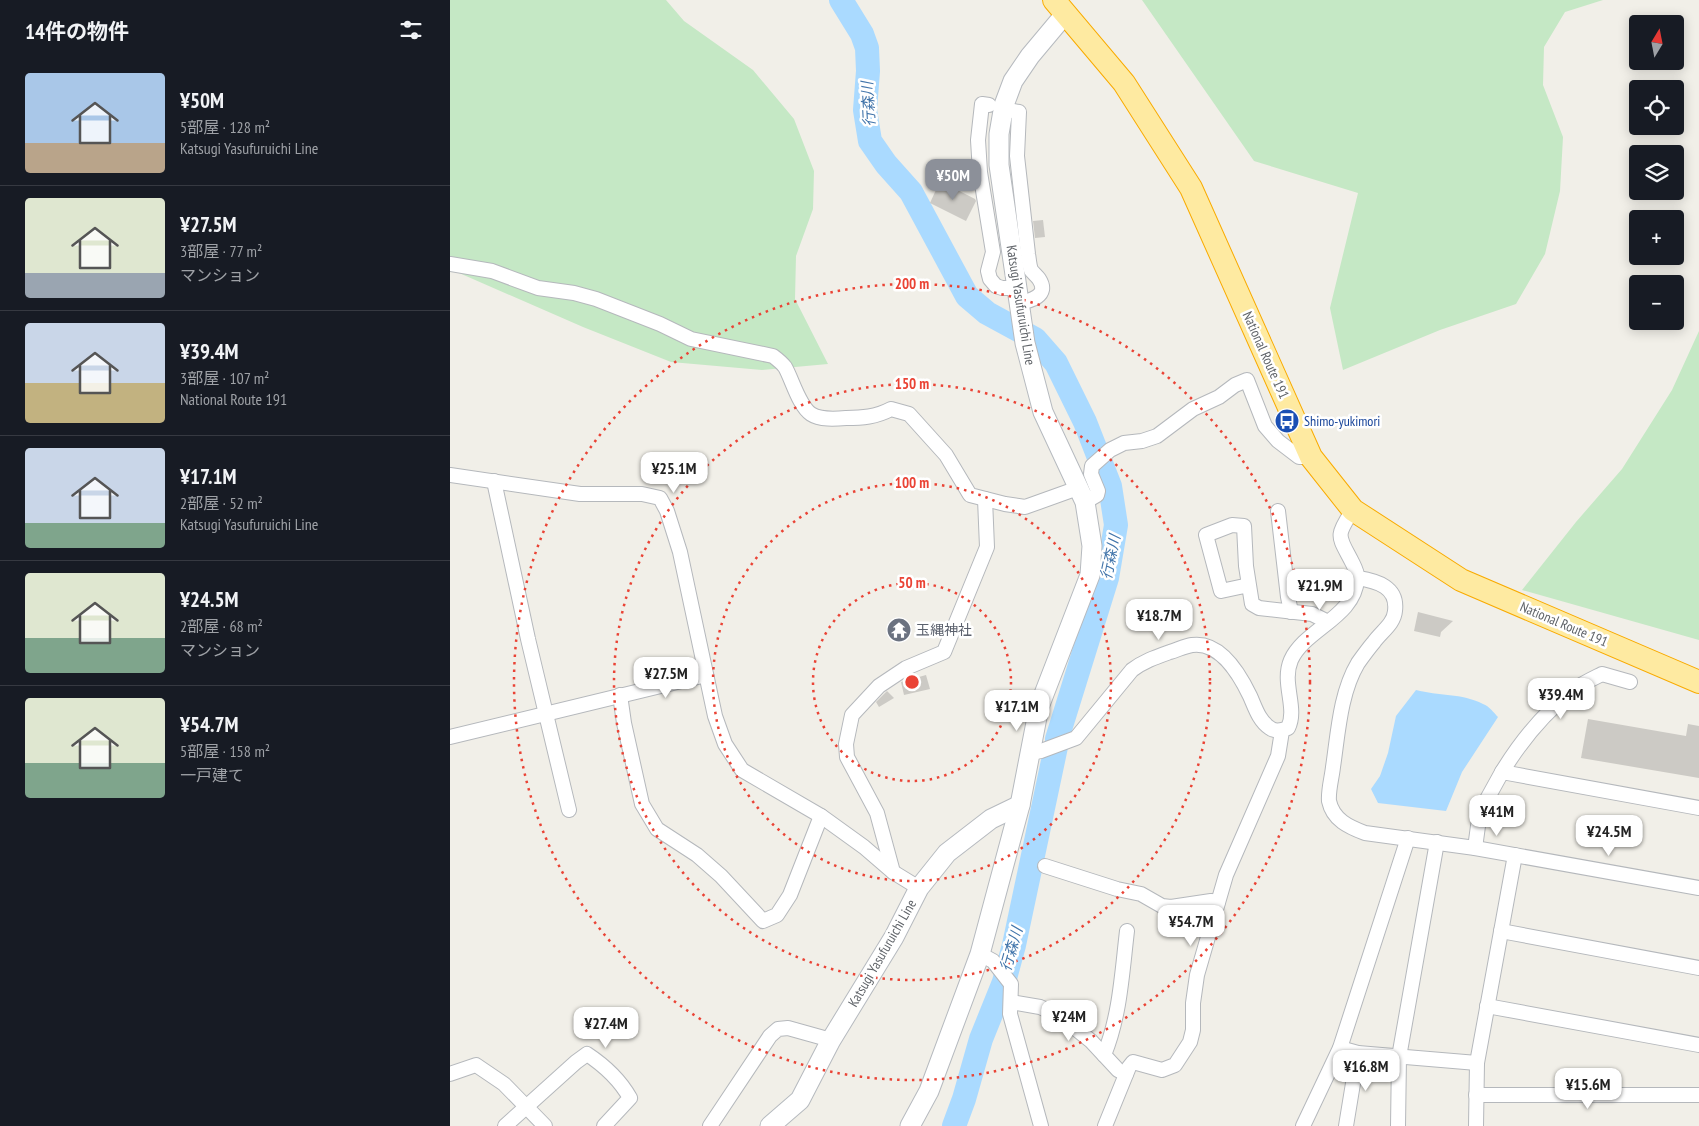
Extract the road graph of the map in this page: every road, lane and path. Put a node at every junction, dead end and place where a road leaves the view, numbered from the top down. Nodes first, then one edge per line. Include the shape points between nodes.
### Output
1 (1060, 6) edge
2 (989, 105) dead end
3 (1013, 111) dead end
4 (450, 264) edge
5 (1018, 299) junction
6 (1311, 457) junction
7 (450, 475) edge
8 (494, 481) junction
9 (1082, 495) junction
10 (985, 499) junction
11 (1278, 510) dead end
12 (1353, 510) junction
13 (1358, 578) junction
14 (1249, 585) junction
15 (1291, 612) junction
16 (1328, 622) junction
17 (706, 675) junction
18 (1630, 682) dead end
19 (1699, 682) edge
20 (620, 695) junction
21 (546, 714) junction
22 (1282, 730) junction
23 (450, 736) edge
24 (1030, 753) junction
25 (1502, 772) junction
26 (1020, 805) junction
27 (1699, 808) edge
28 (568, 810) dead end
29 (821, 816) junction
30 (1408, 838) junction
31 (1437, 842) junction
32 (1475, 848) junction
33 (1514, 855) junction
34 (1045, 866) dead end
35 (893, 872) junction
36 (919, 888) junction
37 (1699, 888) edge
38 (1218, 902) junction
39 (1126, 931) dead end
40 (1501, 931) junction
41 (987, 959) junction
42 (1699, 968) edge
43 (1010, 1002) junction
44 (1487, 1006) junction
45 (831, 1040) junction
46 (1699, 1044) edge
47 (1340, 1048) junction
48 (1358, 1053) junction
49 (1104, 1055) junction
50 (1399, 1057) junction
51 (1477, 1063) junction
52 (450, 1074) edge
53 (1126, 1074) junction
54 (1476, 1095) junction
55 (1699, 1095) edge
56 (526, 1106) junction
57 (505, 1126) edge
58 (545, 1126) edge
59 (604, 1126) edge
60 (710, 1126) edge
61 (770, 1126) edge
62 (910, 1126) edge
63 (1041, 1126) edge
64 (1104, 1126) edge
65 (1303, 1126) edge
66 (1346, 1126) edge
67 (1398, 1126) edge
68 (1476, 1126) edge

1 - 5 main road, Katsugi Yasufuruichi Line via 1013,80 1004,105 999,165
1 - 6 highway, National Route 191 via 1124,83 1191,188
2 - 5 street via 982,104 978,140 993,252 988,271 996,286
3 - 5 street via 1020,112 1017,156 1028,254 1031,269 1041,281 1039,296 1032,301
4 - 10 street via 492,271 538,288 596,299 691,339 774,356 784,365 810,414 833,419 877,416 891,409 908,414 946,455 970,495
5 - 9 main road, Katsugi Yasufuruichi Line via 1024,344 1043,412
6 - 9 street via 1299,457 1278,442 1266,426 1247,380 1193,409 1157,436 1124,443 1110,450 1092,466 1097,495
6 - 12 highway, National Route 191
7 - 8 street
8 - 17 street via 580,494 642,494 660,498 680,552
8 - 21 street
9 - 10 street via 1025,507
9 - 24 main road, Katsugi Yasufuruichi Line via 1092,546 1090,575 1039,707
10 - 35 street via 987,547 944,652 906,668 879,686 852,715 846,744 847,757 877,813
11 - 15 street
12 - 13 street via 1341,527 1340,535
12 - 19 highway, National Route 191 via 1461,580
13 - 16 street via 1340,613
13 - 30 street via 1374,580 1388,588 1395,600 1395,612 1357,665 1346,694 1330,801 1337,817 1349,827
14 - 14 street via 1221,591 1206,535 1232,525 1244,526
14 - 15 street via 1252,604 1259,608
15 - 16 street via 1312,614
16 - 22 street via 1301,644 1291,661 1287,680 1292,721 1288,728
17 - 20 street
17 - 29 street via 725,744 742,770
18 - 25 street via 1602,674 1573,690 1544,716
20 - 21 street
20 - 29 street via 642,804 657,829 697,855 763,921 777,915 790,896
21 - 23 street
21 - 28 street
22 - 24 street via 1271,730 1261,720 1228,661 1213,649 1192,644 1144,662 1132,670 1076,738
22 - 38 street via 1278,756 1226,875
24 - 26 main road, Katsugi Yasufuruichi Line
25 - 27 street
25 - 32 street via 1486,801
26 - 36 main road, Katsugi Yasufuruichi Line via 991,819 947,853
26 - 41 main road, Katsugi Yasufuruichi Line
29 - 35 street
30 - 31 street
30 - 47 street
31 - 32 street
31 - 50 street
32 - 33 street
33 - 37 street
33 - 40 street
34 - 38 street via 1141,894 1162,906
35 - 36 street
36 - 45 main road, Katsugi Yasufuruichi Line via 894,937
38 - 53 street via 1197,975 1190,1042 1175,1065 1162,1070 1133,1062
39 - 49 street via 1120,994
40 - 42 street
40 - 44 street
41 - 43 street via 1011,984
41 - 62 main road, Katsugi Yasufuruichi Line via 929,1091
43 - 49 street via 1040,1007 1060,1016
43 - 63 street via 1010,1014
44 - 46 street
44 - 51 street
45 - 60 street via 788,1028 778,1029 770,1036
45 - 61 main road, Katsugi Yasufuruichi Line via 800,1100
47 - 48 street
47 - 65 street
48 - 50 street
48 - 66 street
49 - 53 street
50 - 51 street
50 - 67 street
51 - 54 street
52 - 56 street via 476,1065 504,1084
53 - 64 street
54 - 55 street
54 - 68 street
56 - 57 street
56 - 58 street
56 - 59 street via 587,1054 622,1084 630,1098

